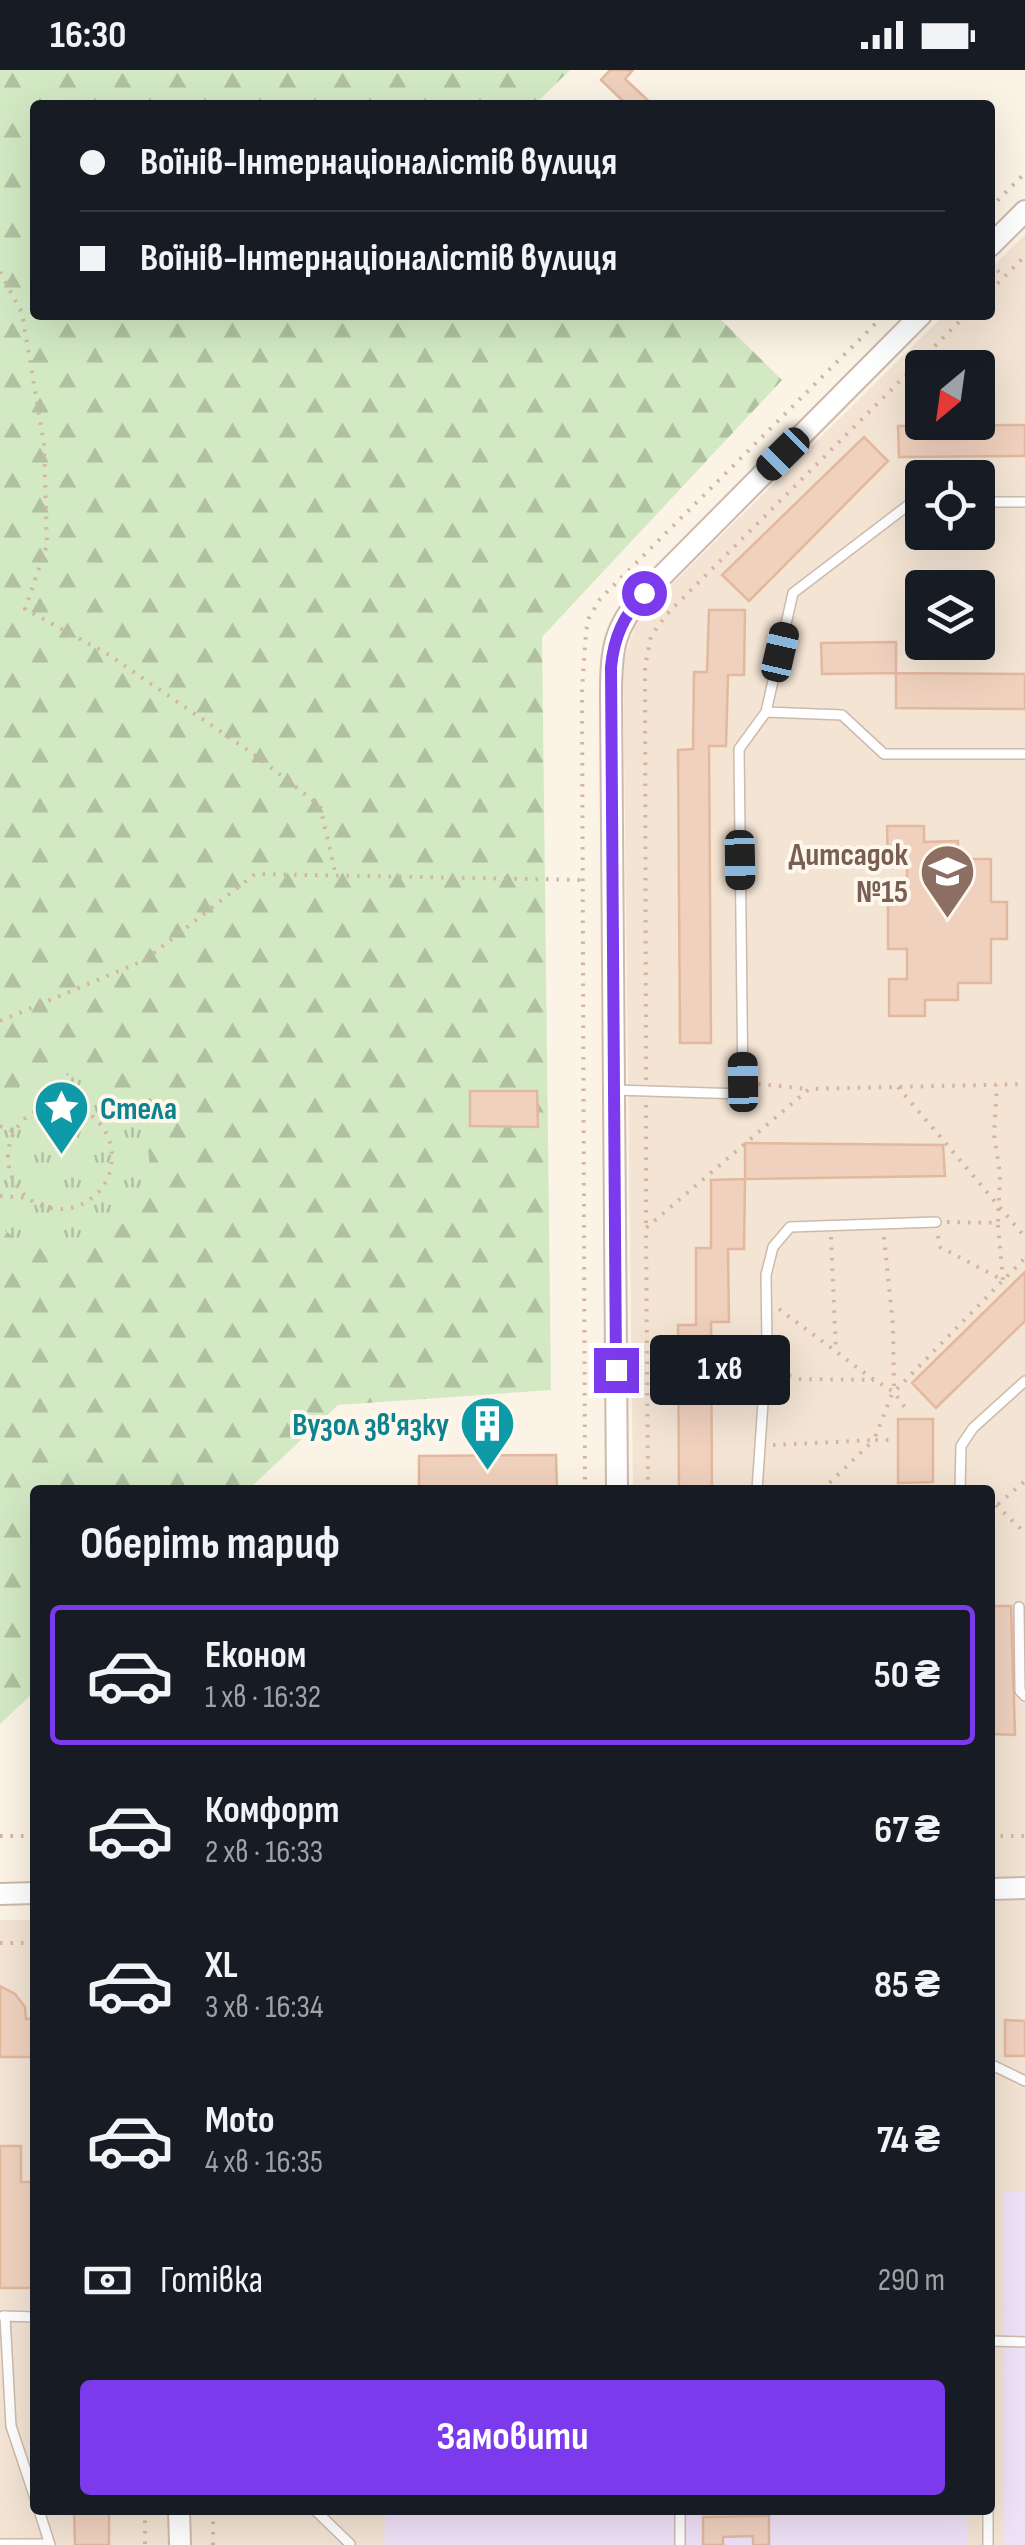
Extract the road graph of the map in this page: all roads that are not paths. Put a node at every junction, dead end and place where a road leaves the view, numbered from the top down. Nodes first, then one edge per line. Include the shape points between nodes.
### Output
1 (1025, 211) edge
2 (995, 241) edge
3 (916, 320) edge
4 (995, 502) edge
5 (1025, 502) edge
6 (905, 508) edge
7 (766, 712) junction
8 (1025, 754) edge
9 (615, 1090) junction
10 (936, 1222) road end
11 (1025, 1382) edge
12 (617, 1485) edge
13 (757, 1485) edge
14 (960, 1485) edge
15 (1018, 1607) dead end
16 (1025, 1696) edge
17 (995, 1888) edge
18 (1025, 1888) edge
19 (0, 1894) edge
20 (30, 1894) edge
21 (995, 2066) edge
22 (1025, 2081) edge
23 (3, 2316) edge
24 (30, 2317) edge
25 (995, 2341) edge
26 (1025, 2342) edge
27 (30, 2483) edge
28 (41, 2515) edge
29 (180, 2515) edge
30 (320, 2515) edge
31 (680, 2515) edge
32 (988, 2515) edge
33 (0, 2544) edge
34 (50, 2544) edge
35 (350, 2544) edge
36 (180, 2545) edge
37 (680, 2545) edge
38 (988, 2545) edge

1 - 2 street
3 - 9 street via 644,593 619,628 611,682
4 - 5 lane
6 - 7 lane via 793,593
7 - 8 lane via 842,715 884,754
7 - 9 lane via 739,748 743,1094
9 - 12 street
10 - 13 lane via 790,1226 773,1247 766,1275
11 - 14 lane via 960,1446
15 - 16 lane
17 - 18 street
19 - 20 street
21 - 22 lane
23 - 24 lane
23 - 27 lane via 11,2426
25 - 26 lane
28 - 34 lane
29 - 36 street
30 - 35 lane
31 - 37 lane
32 - 38 lane
33 - 34 lane

